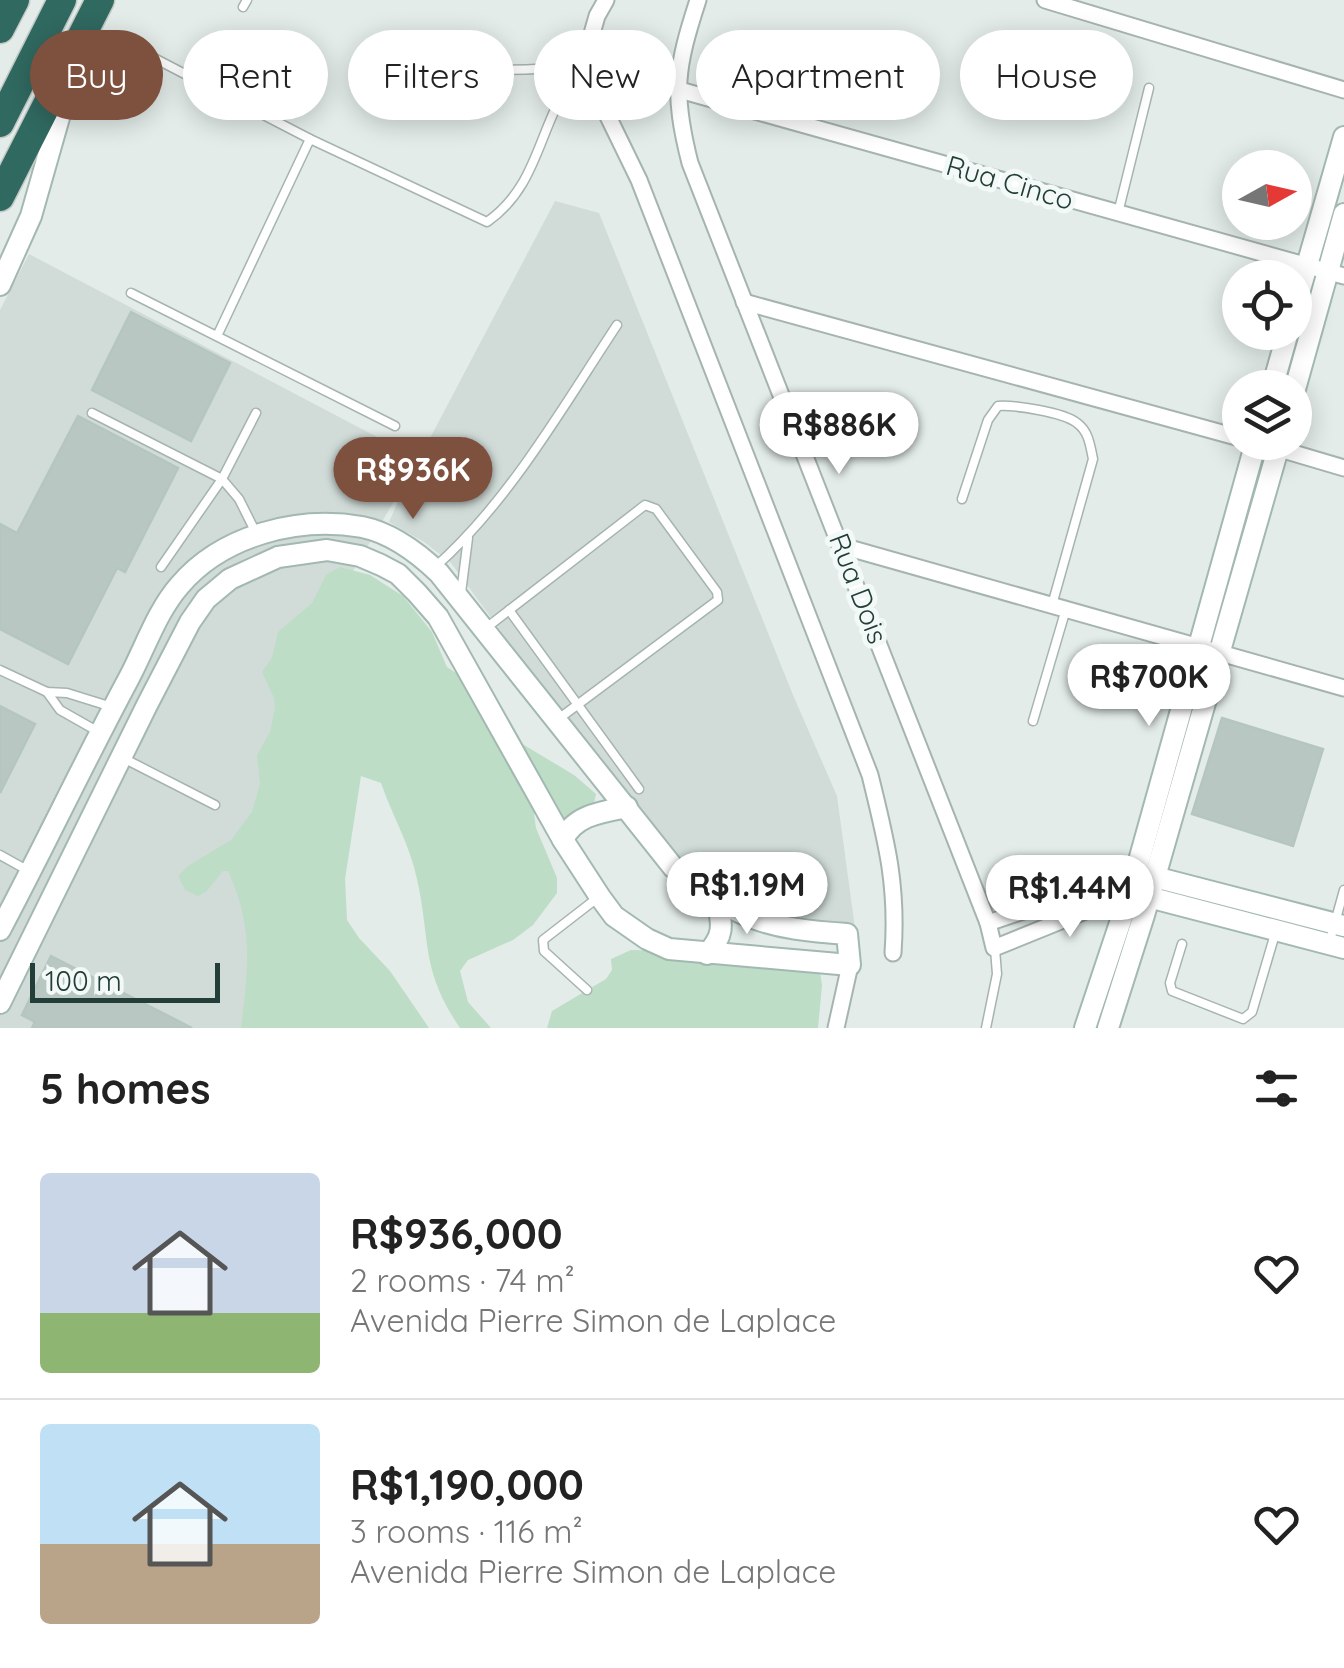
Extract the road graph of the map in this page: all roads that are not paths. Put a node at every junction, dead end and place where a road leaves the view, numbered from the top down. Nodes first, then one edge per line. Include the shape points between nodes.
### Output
1 (15, 0) edge
2 (62, 0) edge
3 (100, 0) edge
4 (606, 0) edge
5 (698, 0) edge
6 (1045, 0) edge
7 (0, 29) edge
8 (84, 30) edge
9 (593, 30) edge
10 (163, 63) edge
11 (1149, 88) dead end
12 (676, 89) junction
13 (1344, 90) edge
14 (39, 120) edge
15 (59, 120) edge
16 (548, 120) edge
17 (609, 120) edge
18 (0, 123) edge
19 (1344, 137) edge
20 (310, 139) junction
21 (0, 197) edge
22 (1118, 213) junction
23 (1344, 214) edge
24 (1286, 260) edge
25 (1309, 260) edge
26 (1336, 274) edge
27 (0, 284) edge
28 (130, 293) dead end
29 (744, 302) junction
30 (617, 324) dead end
31 (218, 334) junction
32 (1302, 370) edge
33 (92, 412) dead end
34 (256, 413) dead end
35 (394, 426) dead end
36 (1222, 433) edge
37 (1312, 457) edge
38 (1251, 460) edge
39 (1275, 460) edge
40 (1344, 468) edge
41 (222, 479) junction
42 (962, 500) dead end
43 (257, 534) junction
44 (391, 537) junction
45 (468, 538) junction
46 (842, 546) junction
47 (381, 565) junction
48 (160, 566) dead end
49 (434, 568) junction
50 (461, 598) junction
51 (1059, 607) junction
52 (509, 610) junction
53 (486, 628) junction
54 (1197, 646) junction
55 (539, 651) junction
56 (1218, 653) junction
57 (517, 668) junction
58 (0, 670) edge
59 (1344, 688) edge
60 (47, 692) junction
61 (67, 693) junction
62 (577, 704) junction
63 (112, 707) junction
64 (60, 710) junction
65 (557, 720) junction
66 (1033, 721) dead end
67 (99, 732) junction
68 (612, 751) junction
69 (121, 757) junction
70 (593, 765) junction
71 (639, 789) dead end
72 (214, 805) dead end
73 (627, 807) junction
74 (562, 840) junction
75 (0, 855) edge
76 (31, 872) junction
77 (1142, 885) junction
78 (1344, 890) edge
79 (600, 897) junction
80 (717, 902) junction
81 (1250, 912) junction
82 (988, 923) junction
83 (0, 930) edge
84 (1276, 930) junction
85 (1338, 935) edge
86 (1182, 944) dead end
87 (994, 948) junction
88 (893, 953) dead end
89 (707, 954) junction
90 (850, 965) junction
91 (588, 990) dead end
92 (0, 1002) edge
93 (836, 1028) edge
94 (986, 1028) edge
95 (1085, 1028) edge
96 (1108, 1028) edge

1 - 7 highway
2 - 18 highway
3 - 8 highway
4 - 9 street
5 - 12 street, Rua Dois
6 - 13 street
10 - 20 lane
11 - 22 lane
12 - 22 street, Rua Cinco
12 - 29 street, Rua Dois via 690,163
14 - 21 highway
15 - 27 street via 39,192
16 - 20 lane via 527,179 509,206 487,222
17 - 88 street via 639,180 870,775 889,850
19 - 25 street
20 - 31 lane
22 - 24 street, Rua Cinco
23 - 26 street
26 - 32 street
28 - 31 lane
29 - 36 street
29 - 46 street, Rua Dois
30 - 45 lane
31 - 35 lane
33 - 41 lane
34 - 41 lane
37 - 40 street
38 - 54 street
39 - 56 street
41 - 43 lane
41 - 48 lane
42 - 51 lane via 998,406 1075,421 1089,437 1093,459
43 - 44 street via 334,525
43 - 63 street via 214,555 179,585
44 - 47 street
44 - 49 street
45 - 49 lane
45 - 50 lane
46 - 51 street
46 - 82 street, Rua Dois
47 - 69 street via 327,550 278,557 230,578 190,622
47 - 74 street via 438,617
49 - 50 street
50 - 53 street
51 - 54 street
51 - 66 lane
52 - 53 lane
52 - 55 lane
52 - 62 lane via 645,505 656,509 717,592 718,600
53 - 57 street
54 - 56 street
54 - 77 street
55 - 57 lane
55 - 62 lane
56 - 59 street
56 - 77 street
57 - 65 street
58 - 60 lane
60 - 61 lane
60 - 64 lane
61 - 63 lane
61 - 64 lane
62 - 65 lane
62 - 68 lane
63 - 67 street
64 - 67 lane
65 - 70 street
67 - 76 street
68 - 70 lane
68 - 71 lane
69 - 72 lane
69 - 92 street
70 - 73 street
73 - 74 street via 589,816 569,827
73 - 80 street via 674,868
74 - 79 street
75 - 76 lane
76 - 83 street
77 - 81 street
77 - 82 street
77 - 87 street
77 - 95 street
77 - 96 street
78 - 85 lane
79 - 89 street via 647,940
79 - 91 lane via 543,940 544,952
80 - 89 street via 723,931
80 - 90 street via 774,926 847,934
81 - 84 street
81 - 85 street
82 - 87 street, Rua Dois
84 - 85 street
84 - 86 lane via 1252,1012 1242,1019 1172,991
87 - 94 lane via 997,974
89 - 90 street
90 - 93 street

